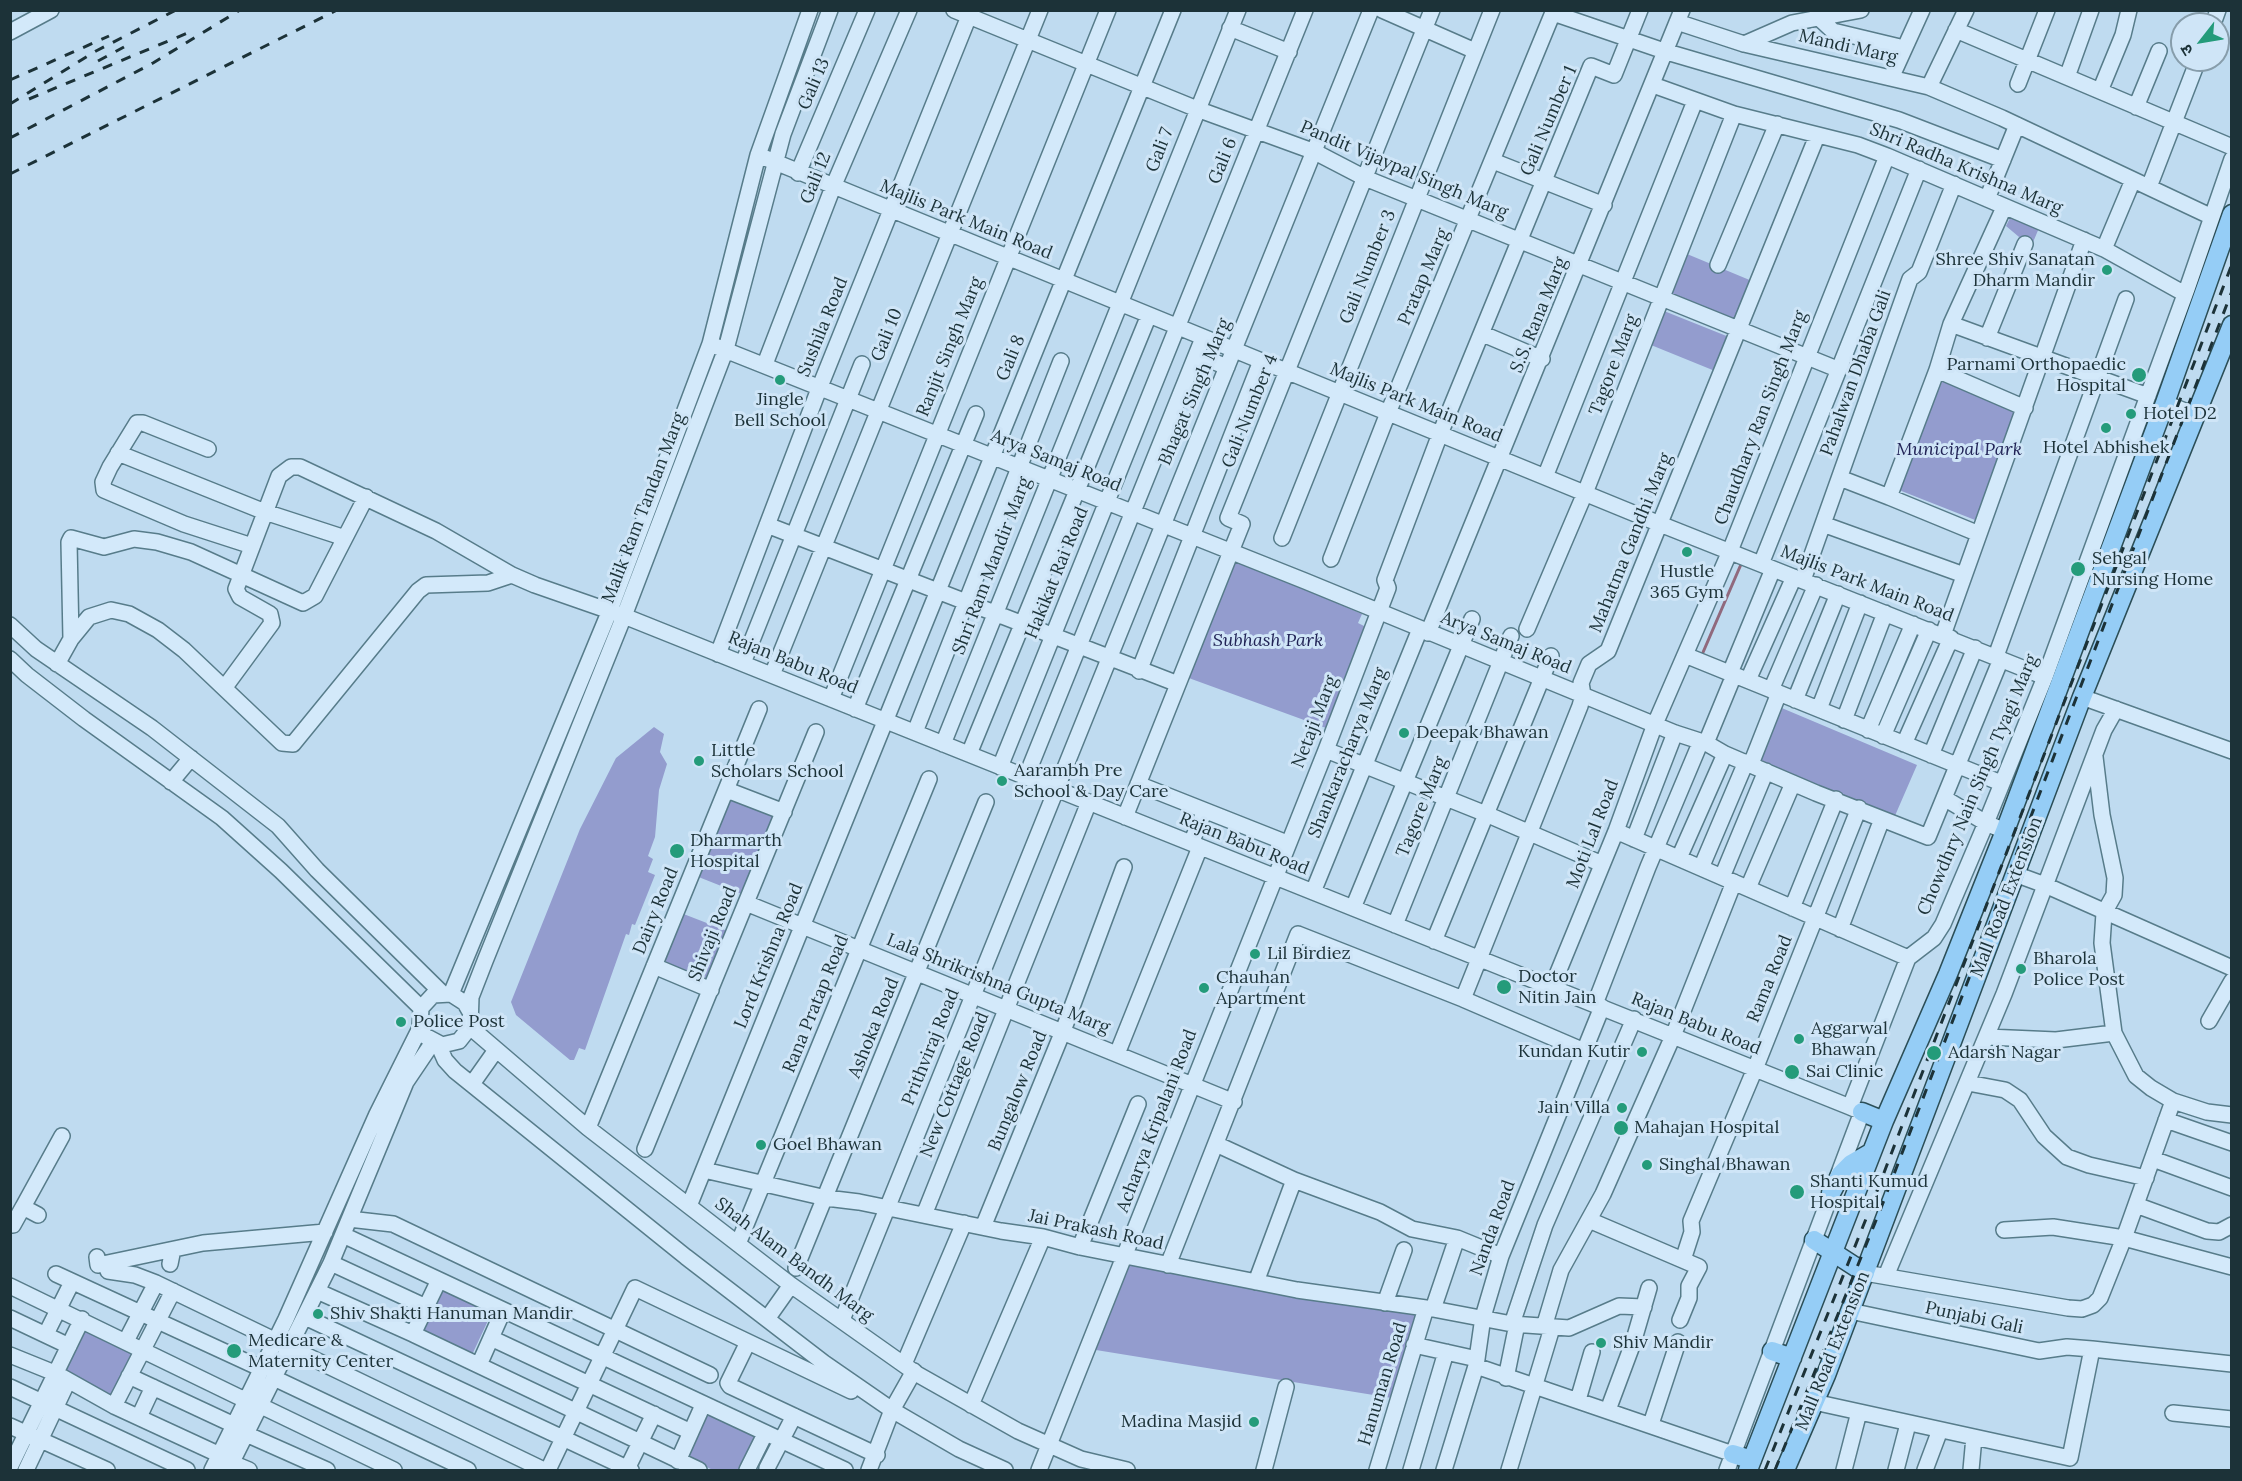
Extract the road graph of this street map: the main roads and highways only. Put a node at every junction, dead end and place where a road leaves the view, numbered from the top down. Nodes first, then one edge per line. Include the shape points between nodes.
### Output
1 (2232, 214) edge
2 (2232, 325) edge
3 (1856, 1110) road end
4 (1884, 1121) junction
5 (1872, 1152) junction
6 (1832, 1193) road end
7 (1814, 1240) road end
8 (1834, 1253) junction
9 (1864, 1273) junction
10 (1772, 1351) road end
11 (1792, 1358) junction
12 (1730, 1462) edge
13 (1750, 1465) edge
14 (1785, 1470) edge

1 - 4 main road via 2156,399 2005,831
2 - 9 main road, Mall Road Extension via 2082,697
3 - 4 main road
4 - 5 main road
5 - 6 main road via 1841,1174
5 - 8 main road
7 - 8 main road
8 - 9 main road
8 - 11 main road
9 - 14 main road, Mall Road Extension
10 - 11 main road
11 - 13 main road
12 - 13 main road

